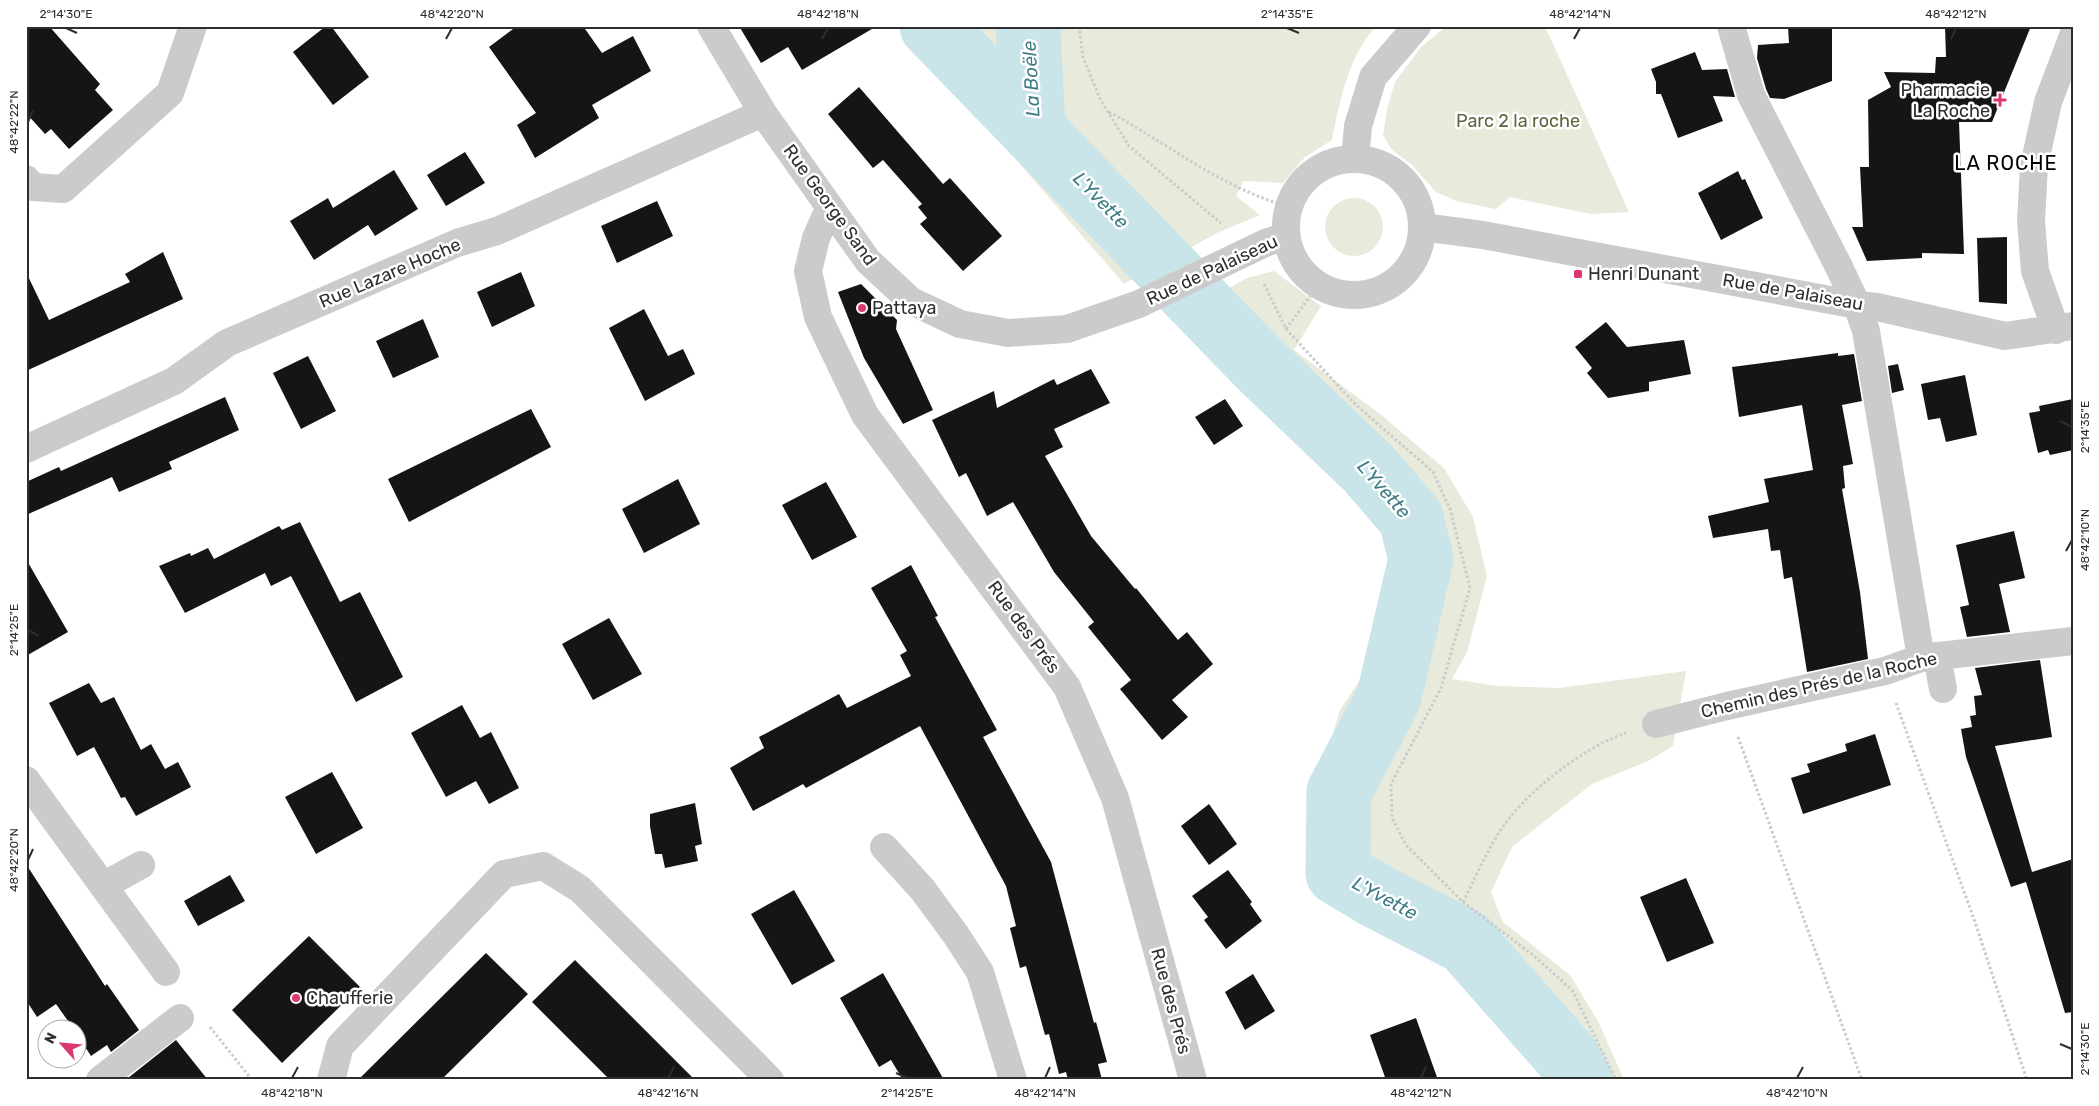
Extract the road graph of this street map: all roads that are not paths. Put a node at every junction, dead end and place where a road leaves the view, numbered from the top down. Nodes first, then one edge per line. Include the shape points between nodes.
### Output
1 (193, 26) edge
2 (711, 26) edge
3 (1417, 26) edge
4 (1731, 26) edge
5 (2073, 36) edge
6 (763, 113) junction
7 (1355, 159) junction
8 (26, 180) edge
9 (829, 209) junction
10 (1422, 227) junction
11 (1286, 236) junction
12 (1139, 304) joint
13 (1857, 305) junction
14 (2067, 331) edge
15 (26, 449) edge
16 (2073, 641) edge
17 (1929, 657) junction
18 (1943, 689) dead end
19 (1656, 724) road end
20 (26, 780) edge
21 (884, 847) dead end
22 (141, 865) dead end
23 (103, 886) junction
24 (166, 972) dead end
25 (180, 1018) dead end
26 (100, 1080) edge
27 (330, 1080) edge
28 (770, 1080) edge
29 (1013, 1080) edge
30 (1193, 1080) edge

1 - 8 street via 170,93 63,189 33,187
2 - 6 street, Rue George Sand
3 - 7 street via 1373,77 1358,126
4 - 13 street via 1751,94
5 - 14 street via 2048,102 2034,166 2031,221 2035,271
6 - 9 street, Rue George Sand
6 - 15 street, Rue Lazare Hoche via 497,231 457,243 227,342 174,381
7 - 10 street via 1375,162 1394,172 1409,187 1418,206
7 - 11 street via 1333,162 1314,172 1298,188 1289,207
9 - 12 street, Rue George Sand via 868,262 910,301 960,324 1008,333 1067,329
9 - 30 street, Rue des Prés via 816,238 808,271 818,317 865,415 1067,687 1115,798
10 - 11 street via 1420,245 1401,276 1387,287 1352,295 1334,293 1302,272 1291,255
10 - 13 street, Rue de Palaiseau via 1483,235
11 - 12 street, Rue de Palaiseau
13 - 14 street, Rue de Palaiseau via 2005,336
13 - 17 street via 1866,331
16 - 17 street, Chemin des Prés de la Roche
17 - 18 street
17 - 19 street, Chemin des Prés de la Roche via 1885,671
20 - 23 street
21 - 29 street via 923,890 980,972
22 - 23 street
23 - 24 street
25 - 26 street
27 - 28 street via 340,1046 504,874 543,866 580,889

